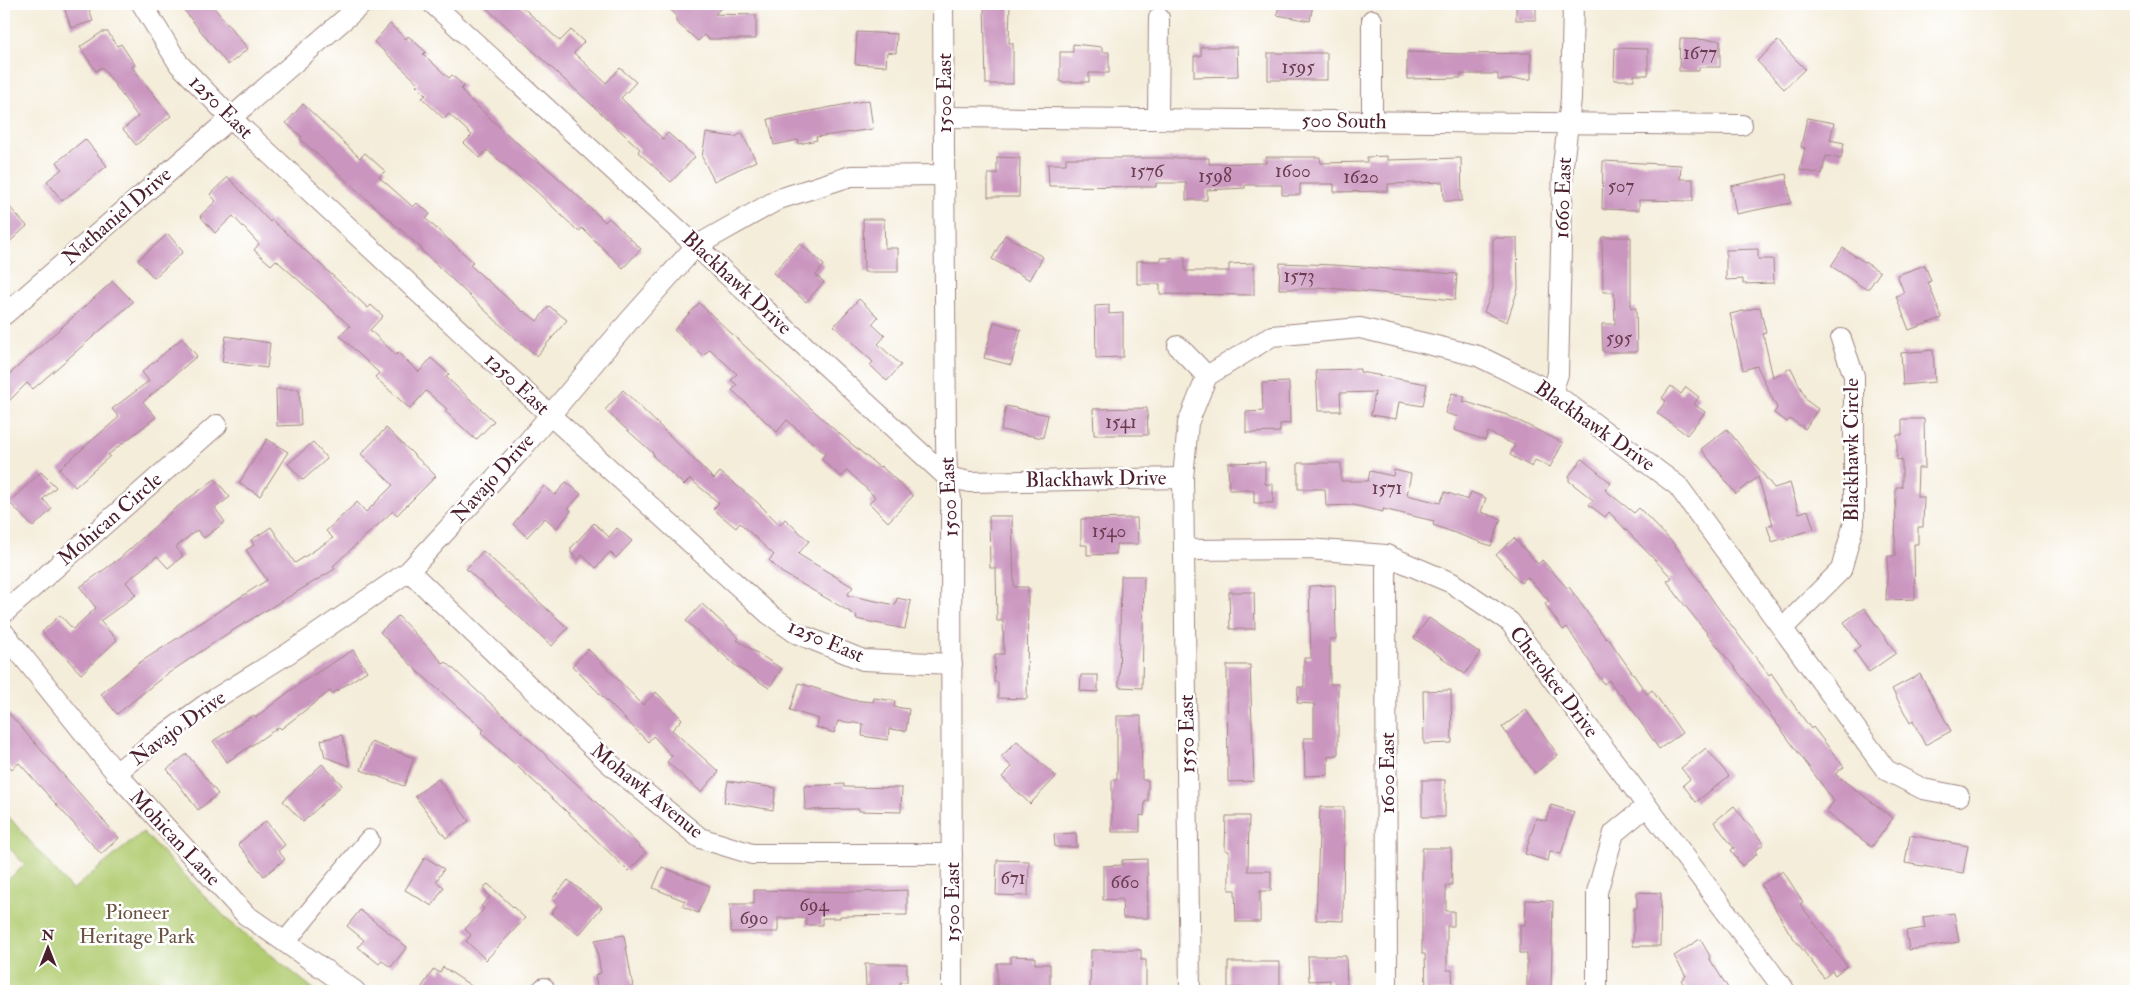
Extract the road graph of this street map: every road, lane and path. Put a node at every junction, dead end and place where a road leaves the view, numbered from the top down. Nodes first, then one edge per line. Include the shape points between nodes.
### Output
1 (142, 4) edge
2 (362, 4) edge
3 (433, 4) edge
4 (944, 4) edge
5 (1573, 4) edge
6 (1159, 18) dead end
7 (1372, 20) dead end
8 (230, 117) junction
9 (945, 117) junction
10 (1158, 119) junction
11 (1372, 122) junction
12 (1568, 123) junction
13 (1742, 125) dead end
14 (944, 175) junction
15 (696, 246) junction
16 (7, 304) edge
17 (1841, 339) dead end
18 (1178, 346) dead end
19 (1207, 376) junction
20 (1552, 392) junction
21 (550, 415) junction
22 (217, 425) dead end
23 (947, 477) junction
24 (1183, 478) junction
25 (1185, 550) junction
26 (1386, 555) junction
27 (409, 571) junction
28 (4, 613) edge
29 (1784, 627) junction
30 (4, 633) edge
31 (952, 664) junction
32 (116, 773) junction
33 (1959, 796) dead end
34 (1647, 806) junction
35 (369, 840) dead end
36 (952, 854) junction
37 (285, 942) junction
38 (356, 991) edge
39 (952, 991) edge
40 (1190, 991) edge
41 (1387, 991) edge
42 (1597, 991) edge
43 (1786, 991) edge

1 - 8 street, 1250 East via 179,64
2 - 8 street, Nathaniel Drive
3 - 15 street, Blackhawk Drive
4 - 9 street, 1500 East
5 - 12 street, 1660 East
6 - 10 street
7 - 11 street
8 - 16 street, Nathaniel Drive
8 - 21 street, 1250 East
9 - 10 street, 500 South
9 - 14 street, 1500 East
10 - 11 street, 500 South
11 - 12 street, 500 South
12 - 13 street, 500 South
12 - 20 street, 1660 East via 1563,165 1558,374
14 - 15 street, Navajo Drive via 850,176 779,199
14 - 23 street, 1500 East
15 - 21 street, Navajo Drive
15 - 23 street, Blackhawk Drive
17 - 29 street, Blackhawk Circle via 1854,376 1854,523 1841,570
18 - 19 street
19 - 20 street, Blackhawk Drive via 1272,336 1360,328 1478,356
19 - 24 street, Blackhawk Drive via 1188,423
20 - 29 street, Blackhawk Drive via 1678,486
21 - 27 street, Navajo Drive
21 - 31 street, 1250 East via 770,614 796,632 863,660
22 - 28 street, Mohican Circle
23 - 24 street, Blackhawk Drive via 970,482
23 - 31 street, 1500 East via 951,499
24 - 25 street, 1550 East
25 - 26 street, Cherokee Drive via 1308,550
25 - 40 street, 1550 East
26 - 34 street, Cherokee Drive via 1452,583 1510,622
26 - 41 street, 1600 East
27 - 32 street, Navajo Drive via 289,653 205,705
27 - 36 street, Mohawk Avenue via 609,763 700,838 752,854
29 - 33 street, Blackhawk Drive via 1886,770 1923,789
30 - 32 street, Mohican Lane
31 - 36 street, 1500 East
32 - 37 street, Mohican Lane via 246,915
34 - 42 street via 1614,834 1597,892
34 - 43 street, Cherokee Drive
35 - 37 street
36 - 39 street, 1500 East
37 - 38 street, Mohican Lane

